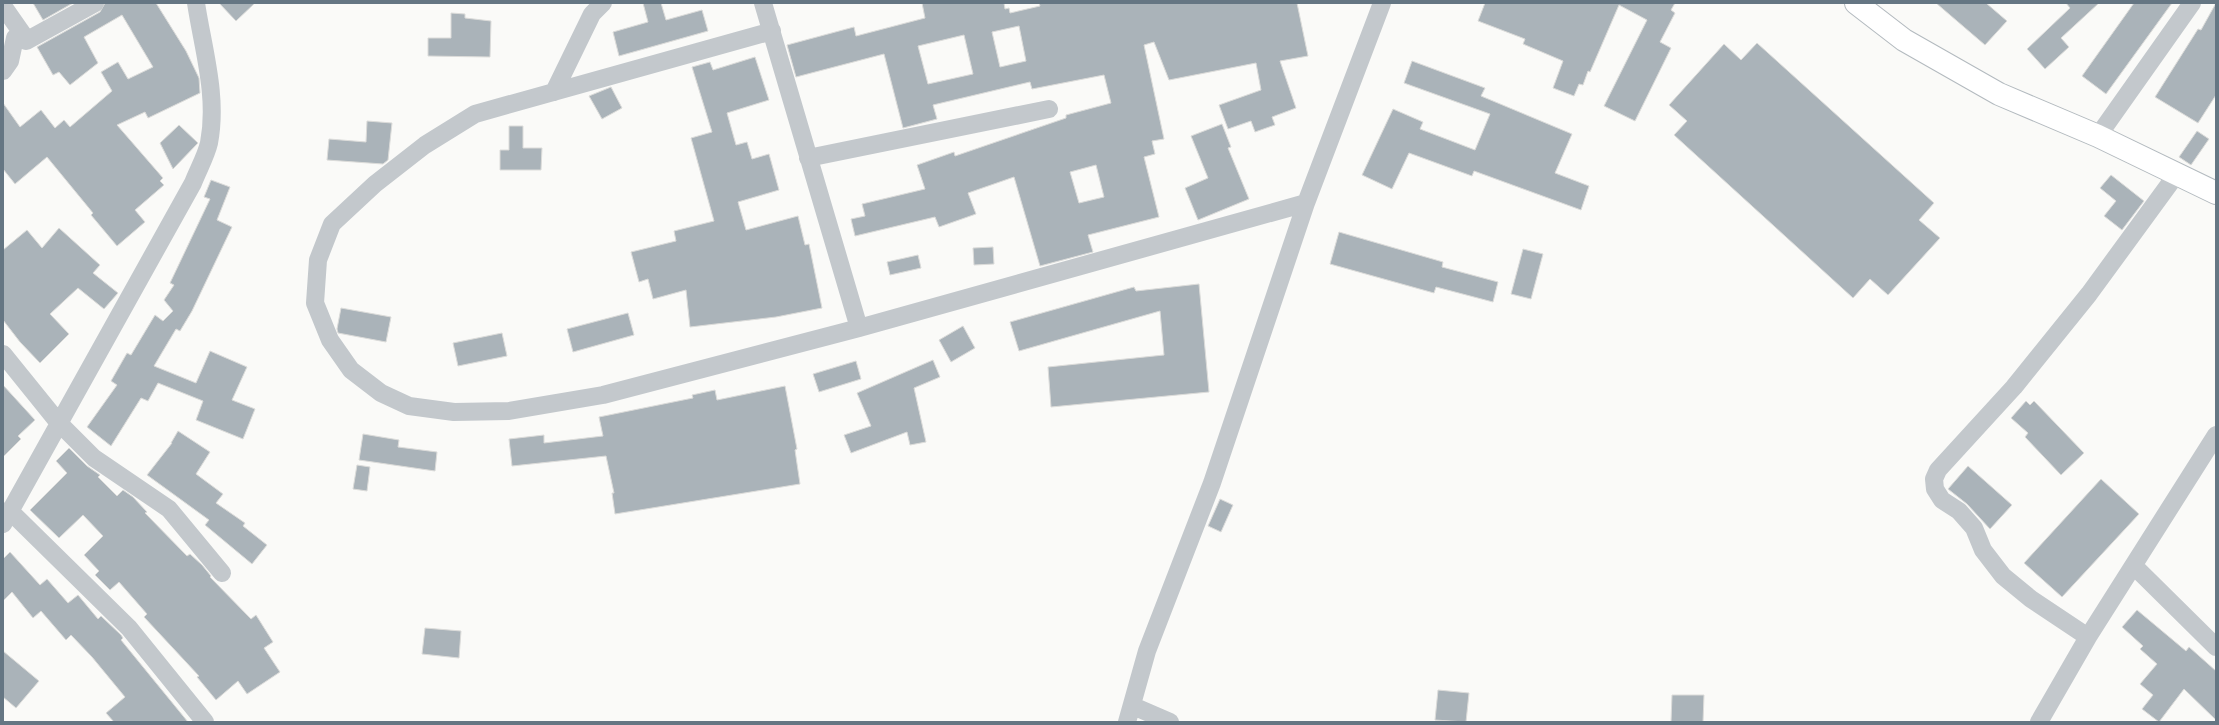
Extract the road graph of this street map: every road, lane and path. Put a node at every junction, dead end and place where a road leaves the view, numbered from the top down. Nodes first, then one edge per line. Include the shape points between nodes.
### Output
1 (95, 3) edge
2 (196, 3) edge
3 (603, 3) edge
4 (763, 3) edge
5 (1382, 3) edge
6 (1856, 3) edge
7 (2192, 3) edge
8 (3, 6) edge
9 (772, 31) junction
10 (24, 36) junction
11 (3, 71) edge
12 (554, 92) junction
13 (1049, 109) dead end
14 (2098, 136) junction
15 (808, 158) junction
16 (2176, 175) junction
17 (2216, 193) edge
18 (1306, 204) junction
19 (859, 328) junction
20 (3, 354) edge
21 (58, 422) junction
22 (2216, 435) edge
23 (6, 517) edge
24 (2134, 566) junction
25 (222, 574) dead end
26 (2088, 637) junction
27 (2216, 647) edge
28 (1130, 714) edge
29 (205, 722) edge
30 (1170, 722) edge
31 (2039, 722) edge

1 - 10 street via 26,41
2 - 21 street via 208,66 212,108 209,144 193,183
3 - 12 street via 592,14
4 - 9 street
5 - 18 street
6 - 14 street via 1904,40 1952,69 1999,94
7 - 14 street
8 - 10 street
9 - 12 street
9 - 15 street
10 - 11 street via 15,38 10,61
12 - 19 street via 474,114 425,145 375,184 332,224 318,260 315,302 330,340 351,370 381,393 409,406 454,412 509,411 603,395
13 - 15 street
14 - 16 street
15 - 19 street
16 - 17 street
16 - 26 street via 2089,294 2014,387 1938,470 1934,479 1935,489 1942,500 1959,511 1974,528 1983,550 2002,576
18 - 19 street
18 - 28 street via 1212,483 1147,650
20 - 21 street
21 - 23 street
21 - 25 street via 94,458 169,509
22 - 24 street
23 - 29 street via 129,628
24 - 26 street
24 - 27 street
26 - 31 street
28 - 30 street

